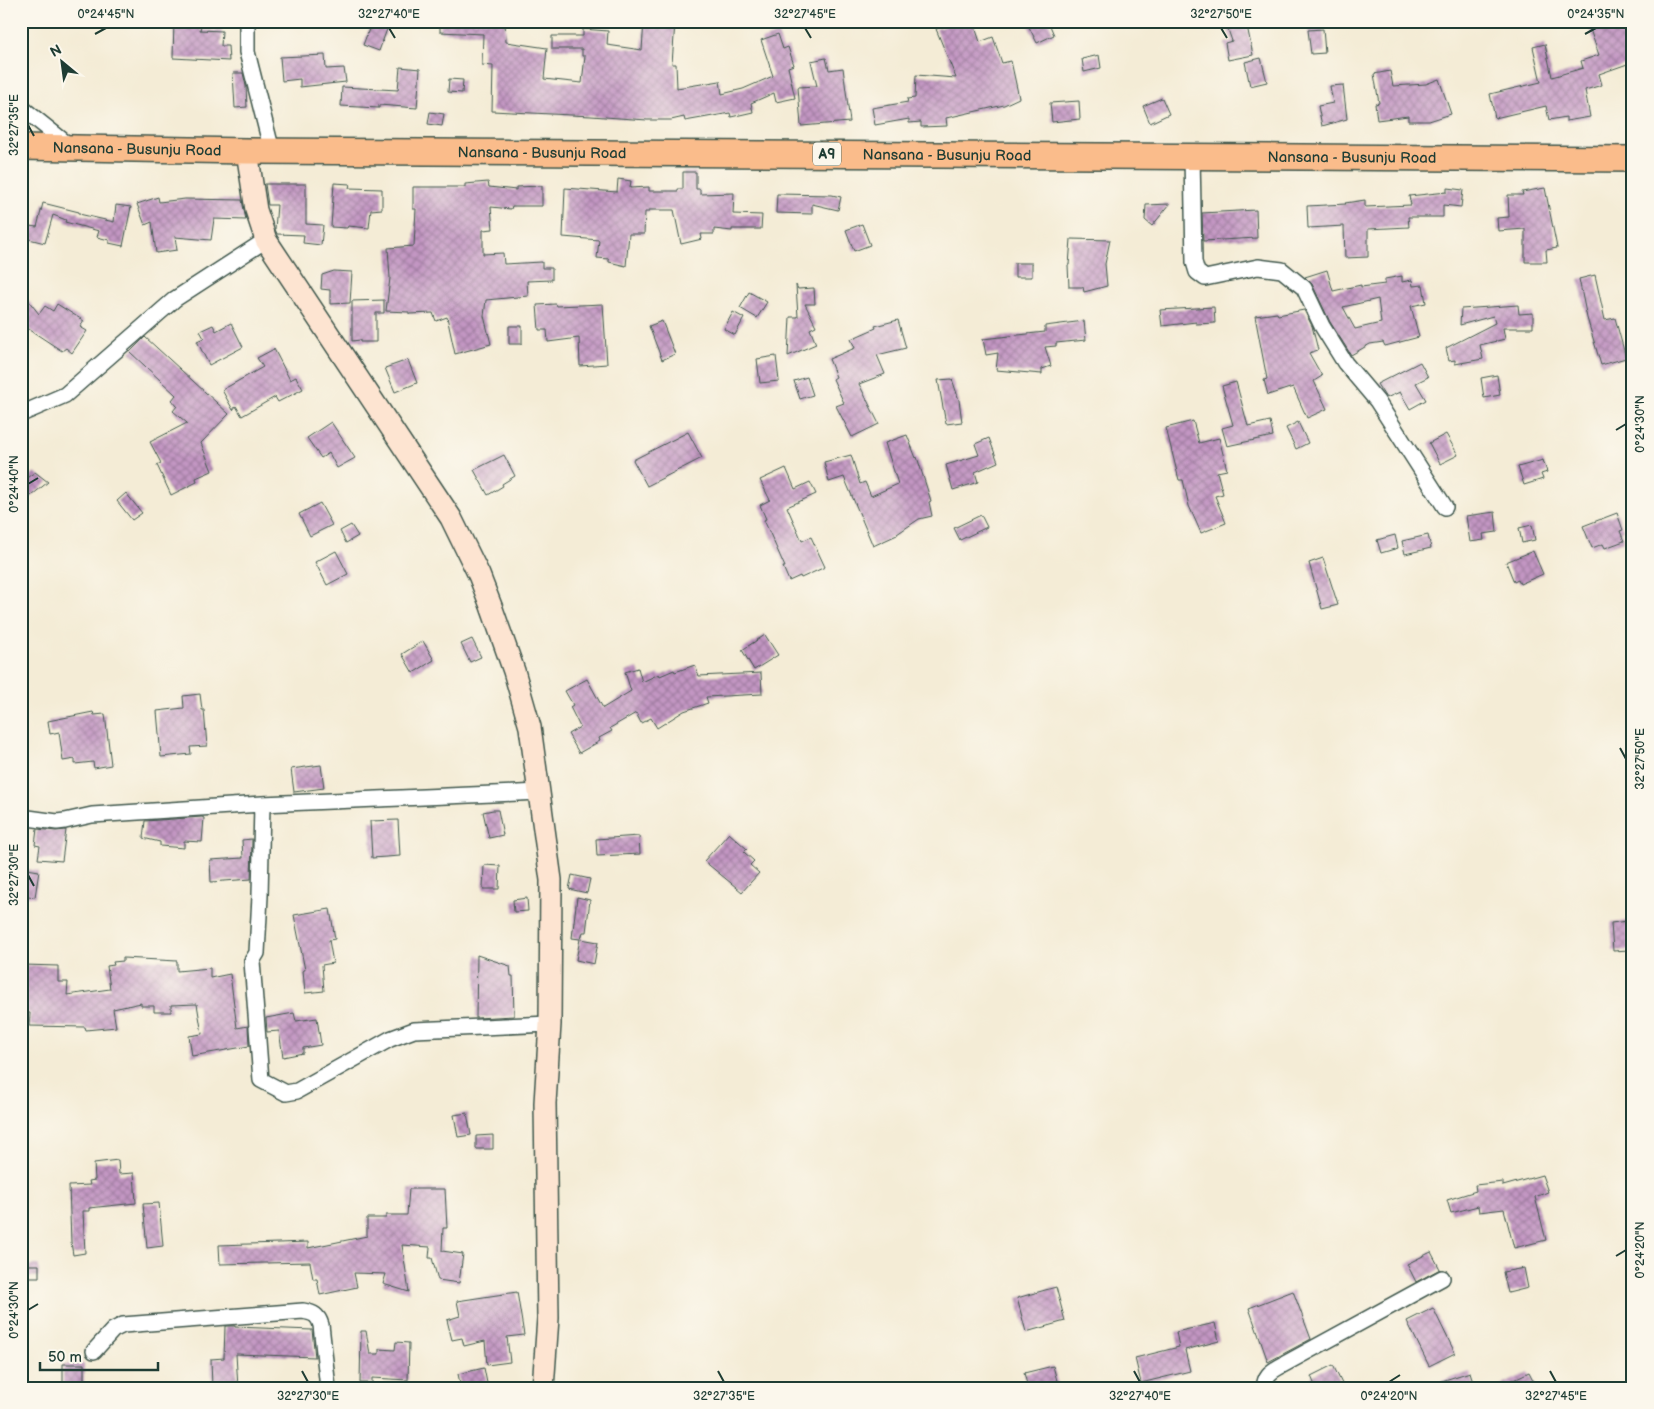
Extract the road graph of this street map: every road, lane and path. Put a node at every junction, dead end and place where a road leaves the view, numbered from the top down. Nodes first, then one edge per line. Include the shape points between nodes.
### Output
1 (247, 21) edge
2 (21, 107) edge
3 (21, 147) edge
4 (71, 147) junction
5 (248, 151) junction
6 (272, 151) junction
7 (1192, 156) junction
8 (1633, 159) edge
9 (266, 240) junction
10 (21, 414) edge
11 (1445, 508) dead end
12 (540, 792) junction
13 (262, 804) junction
14 (21, 817) edge
15 (550, 1024) junction
16 (1442, 1278) dead end
17 (94, 1351) dead end
18 (328, 1388) edge
19 (543, 1388) edge
20 (1264, 1388) edge

1 - 6 street via 247,52
2 - 4 street
3 - 4 main road, Nansana - Busunju Road / A9
4 - 5 main road, Nansana - Busunju Road / A9
5 - 6 main road, Nansana - Busunju Road / A9
5 - 9 street via 256,210
6 - 7 main road, Nansana - Busunju Road / A9
7 - 8 main road, Nansana - Busunju Road / A9
7 - 11 street via 1194,262 1197,272 1205,278 1258,267 1282,270 1304,288 1345,363 1377,401
9 - 10 street via 175,299 65,395
9 - 12 street via 451,518 479,575 514,671 530,727
12 - 13 street
12 - 15 street via 551,880
13 - 14 street via 92,815 65,821
13 - 15 street via 257,953 252,961 261,1080 286,1093 297,1091 390,1039 414,1030
15 - 19 street via 545,1103 548,1318
16 - 20 street via 1279,1366 1264,1380
17 - 18 street via 109,1334 123,1325 303,1311 313,1313 321,1325

